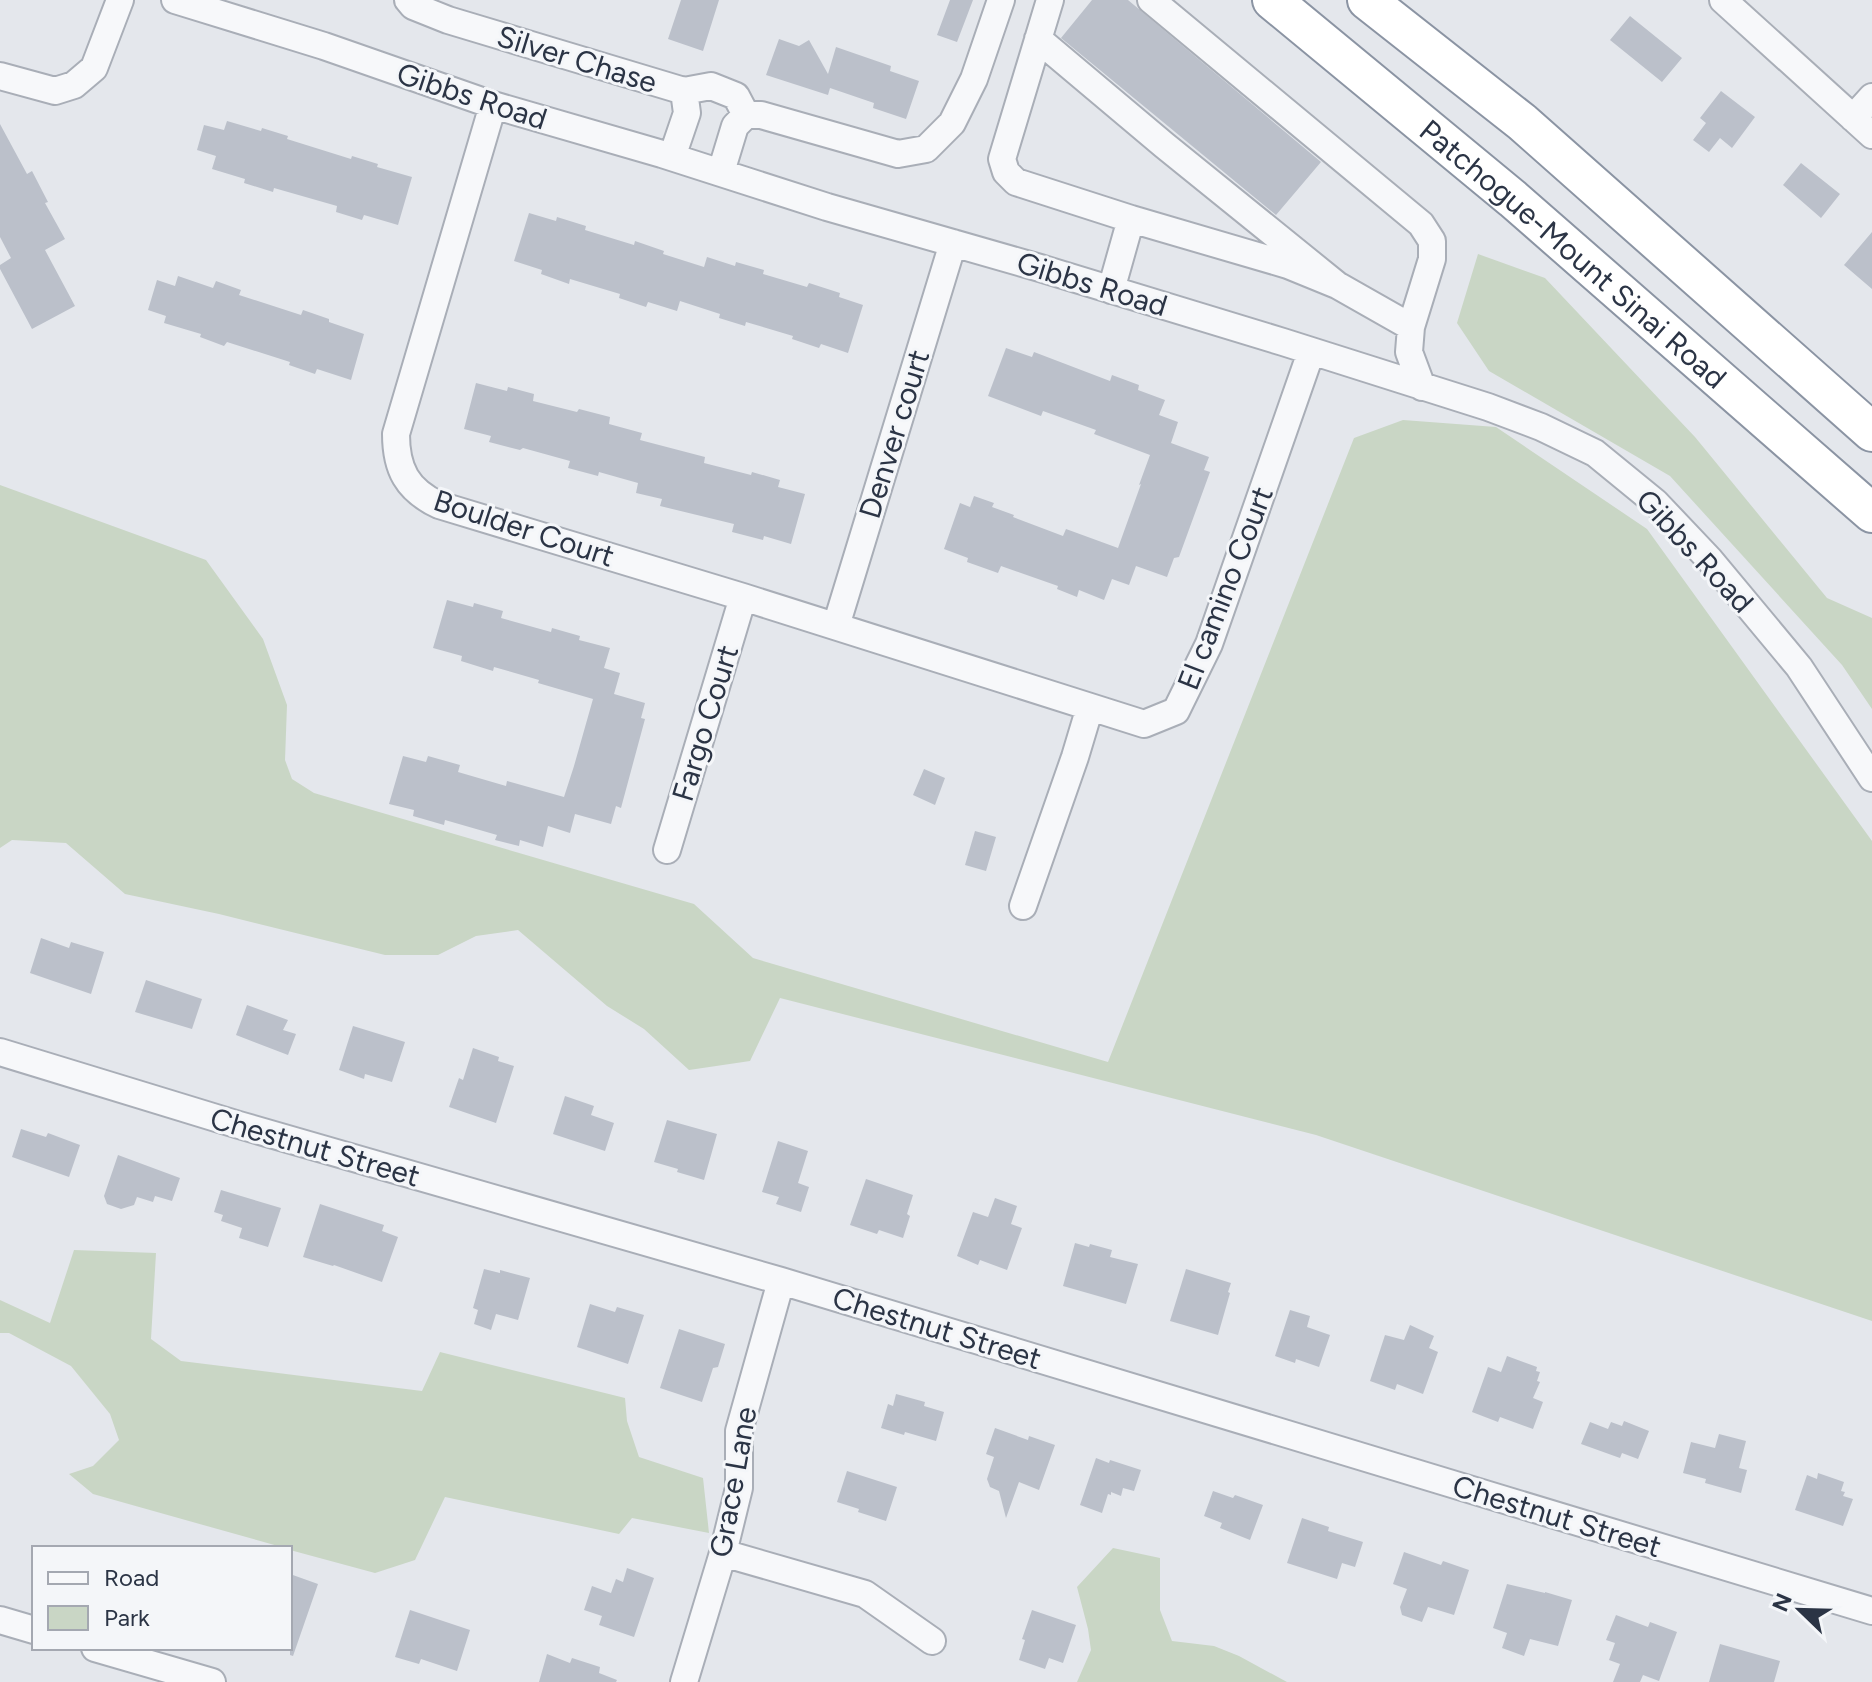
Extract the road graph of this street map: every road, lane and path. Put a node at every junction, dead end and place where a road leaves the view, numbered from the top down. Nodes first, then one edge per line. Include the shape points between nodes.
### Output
1 (120, 0) edge
2 (175, 0) edge
3 (408, 0) edge
4 (1001, 0) edge
5 (1050, 0) edge
6 (1151, 0) edge
7 (1272, 0) edge
8 (1367, 0) edge
9 (1723, 0) edge
10 (1038, 39) junction
11 (0, 76) edge
12 (684, 91) junction
13 (1872, 97) edge
14 (493, 105) junction
15 (746, 115) junction
16 (1862, 126) edge
17 (672, 157) junction
18 (721, 172) junction
19 (1131, 219) junction
20 (953, 243) junction
21 (1337, 285) junction
22 (1111, 290) junction
23 (1411, 327) junction
24 (1311, 352) junction
25 (1422, 387) junction
26 (1872, 432) edge
27 (1872, 513) edge
28 (743, 597) junction
29 (836, 626) junction
30 (1090, 707) junction
31 (1872, 778) edge
32 (667, 850) dead end
33 (1023, 906) dead end
34 (0, 1052) edge
35 (781, 1281) junction
36 (723, 1553) junction
37 (1872, 1611) edge
38 (0, 1620) edge
39 (32, 1629) edge
40 (932, 1641) dead end
41 (102, 1650) edge
42 (212, 1682) edge
43 (684, 1682) edge

1 - 11 street via 94,68 74,85 55,91
2 - 14 street, Gibbs Road
3 - 12 street, Silver Chase via 448,20
4 - 15 street via 952,123 926,149 898,154
5 - 10 street
6 - 23 street via 1421,224 1432,241 1432,259
7 - 27 highway, Patchogue-Mount Sinai Road via 1513,199
8 - 26 highway, Patchogue-Mount Sinai Road via 1522,122
9 - 16 street
10 - 19 street via 1002,159 1006,172 1016,182
10 - 21 street
12 - 15 street via 711,86 736,96
12 - 17 street, Silver Chase via 687,113
13 - 16 street
14 - 17 street, Gibbs Road
14 - 28 street, Boulder Court via 396,434 404,474 417,492 439,505
15 - 18 street via 735,126
17 - 18 street, Gibbs Road
18 - 20 street, Gibbs Road
19 - 21 street via 1288,265
19 - 22 street
20 - 22 street, Gibbs Road
20 - 29 street, Denver court
21 - 23 street
22 - 24 street, Gibbs Road
23 - 25 street via 1409,352
24 - 25 street, Gibbs Road
24 - 30 street, El camino Court via 1209,644 1176,711 1144,724
25 - 31 street, Gibbs Road via 1555,433 1595,453 1655,502 1799,667
28 - 29 street, Boulder Court
28 - 32 street, Fargo Court
29 - 30 street, El camino Court
30 - 33 street
34 - 35 street, Chestnut Street
35 - 36 street, Grace Lane via 739,1431 739,1488
35 - 37 street, Chestnut Street
36 - 40 street via 865,1594
36 - 43 street, Grace Lane
38 - 39 street
41 - 42 street

